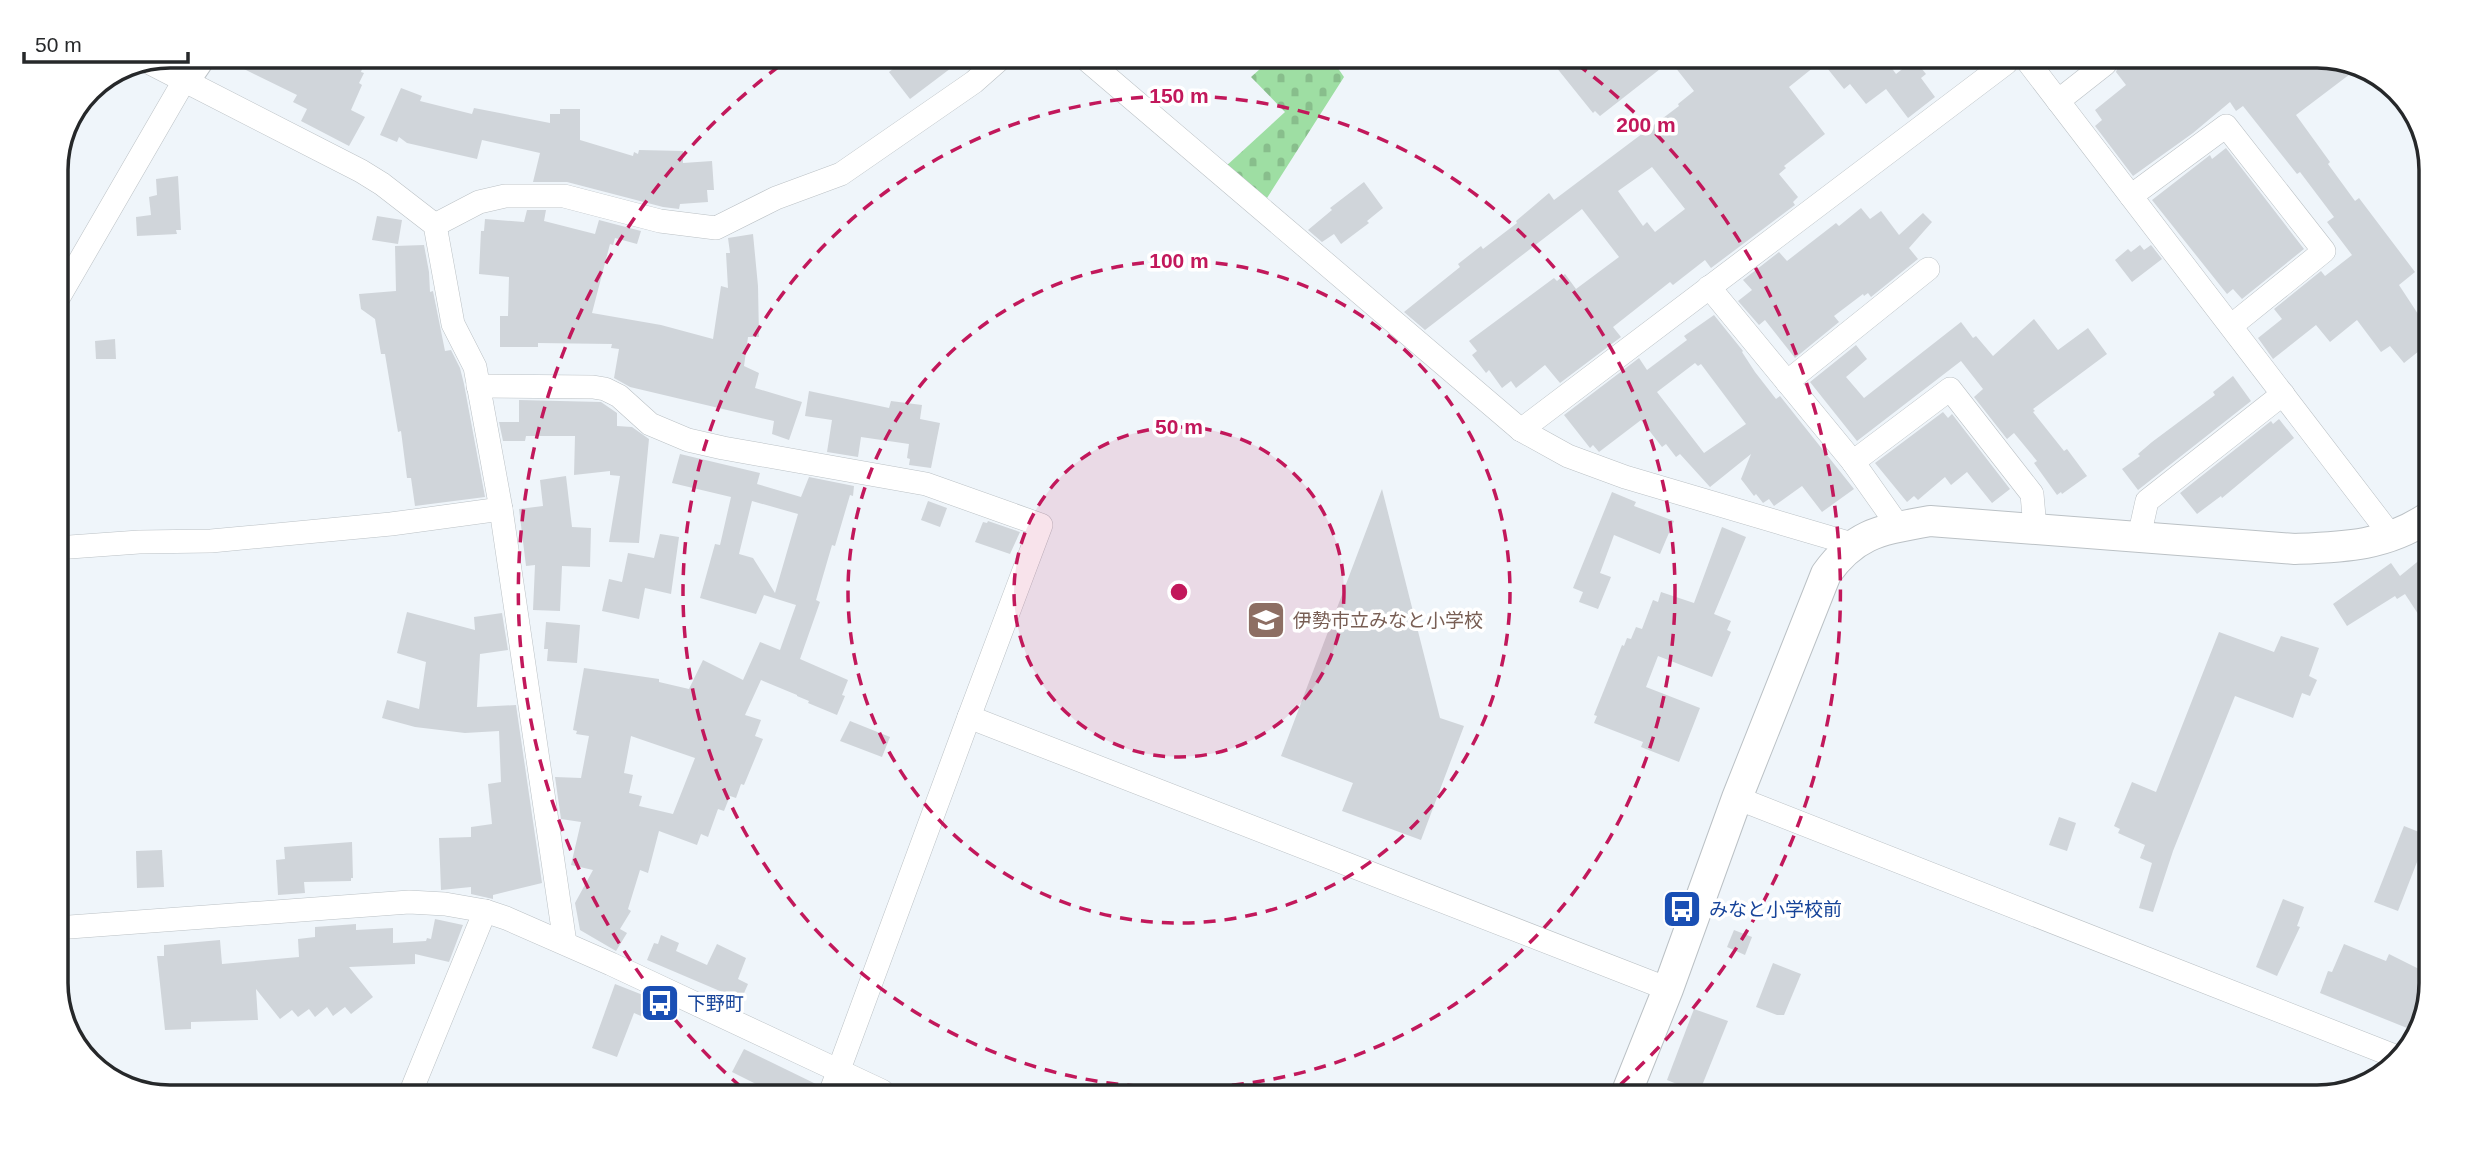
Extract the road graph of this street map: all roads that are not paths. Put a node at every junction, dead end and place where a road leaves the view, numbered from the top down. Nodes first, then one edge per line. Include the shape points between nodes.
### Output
1 (193, 68) edge
2 (990, 68) edge
3 (1096, 68) edge
4 (2000, 68) edge
5 (2032, 68) edge
6 (2100, 68) edge
7 (161, 69) edge
8 (184, 81) junction
9 (2058, 101) junction
10 (2131, 195) junction
11 (435, 225) junction
12 (1928, 269) dead end
13 (68, 281) edge
14 (1709, 287) junction
15 (2231, 326) junction
16 (1787, 382) junction
17 (478, 386) junction
18 (2283, 394) junction
19 (1521, 430) junction
20 (1853, 462) junction
21 (501, 509) junction
22 (2419, 523) edge
23 (1899, 527) junction
24 (2035, 528) junction
25 (2139, 537) junction
26 (2392, 537) junction
27 (1852, 544) junction
28 (68, 547) edge
29 (969, 717) junction
30 (1737, 798) junction
31 (485, 911) junction
32 (68, 927) edge
33 (565, 943) junction
34 (1668, 989) junction
35 (2389, 1055) edge
36 (835, 1082) edge
37 (414, 1085) edge
38 (1630, 1085) edge

1 - 8 street
2 - 11 street via 841,174 776,198 716,228 660,221 564,195 505,196 479,202
3 - 19 street
4 - 14 street
5 - 9 street
6 - 9 street
7 - 8 street
8 - 11 street via 361,171
8 - 13 street
9 - 10 street
10 - 15 street
10 - 15 street via 2226,126 2324,251
11 - 17 street via 453,324 475,367
12 - 16 street
14 - 16 street
14 - 19 street
15 - 18 street
16 - 20 street
17 - 21 street
17 - 29 street via 605,389 650,424 688,440 926,484 1041,525
18 - 25 street via 2147,500
18 - 26 street
19 - 27 street via 1568,456 1625,477
20 - 23 street
20 - 24 street via 1951,389 2032,494
21 - 28 street via 211,541
21 - 33 street
22 - 26 street
23 - 24 street via 1930,521
23 - 27 street
24 - 25 street
25 - 26 street via 2295,550 2353,547
27 - 30 street via 1826,574
29 - 34 street
29 - 36 street
30 - 34 street
30 - 35 street
31 - 32 street via 409,902
31 - 33 street
31 - 37 street
33 - 36 street
34 - 38 street

